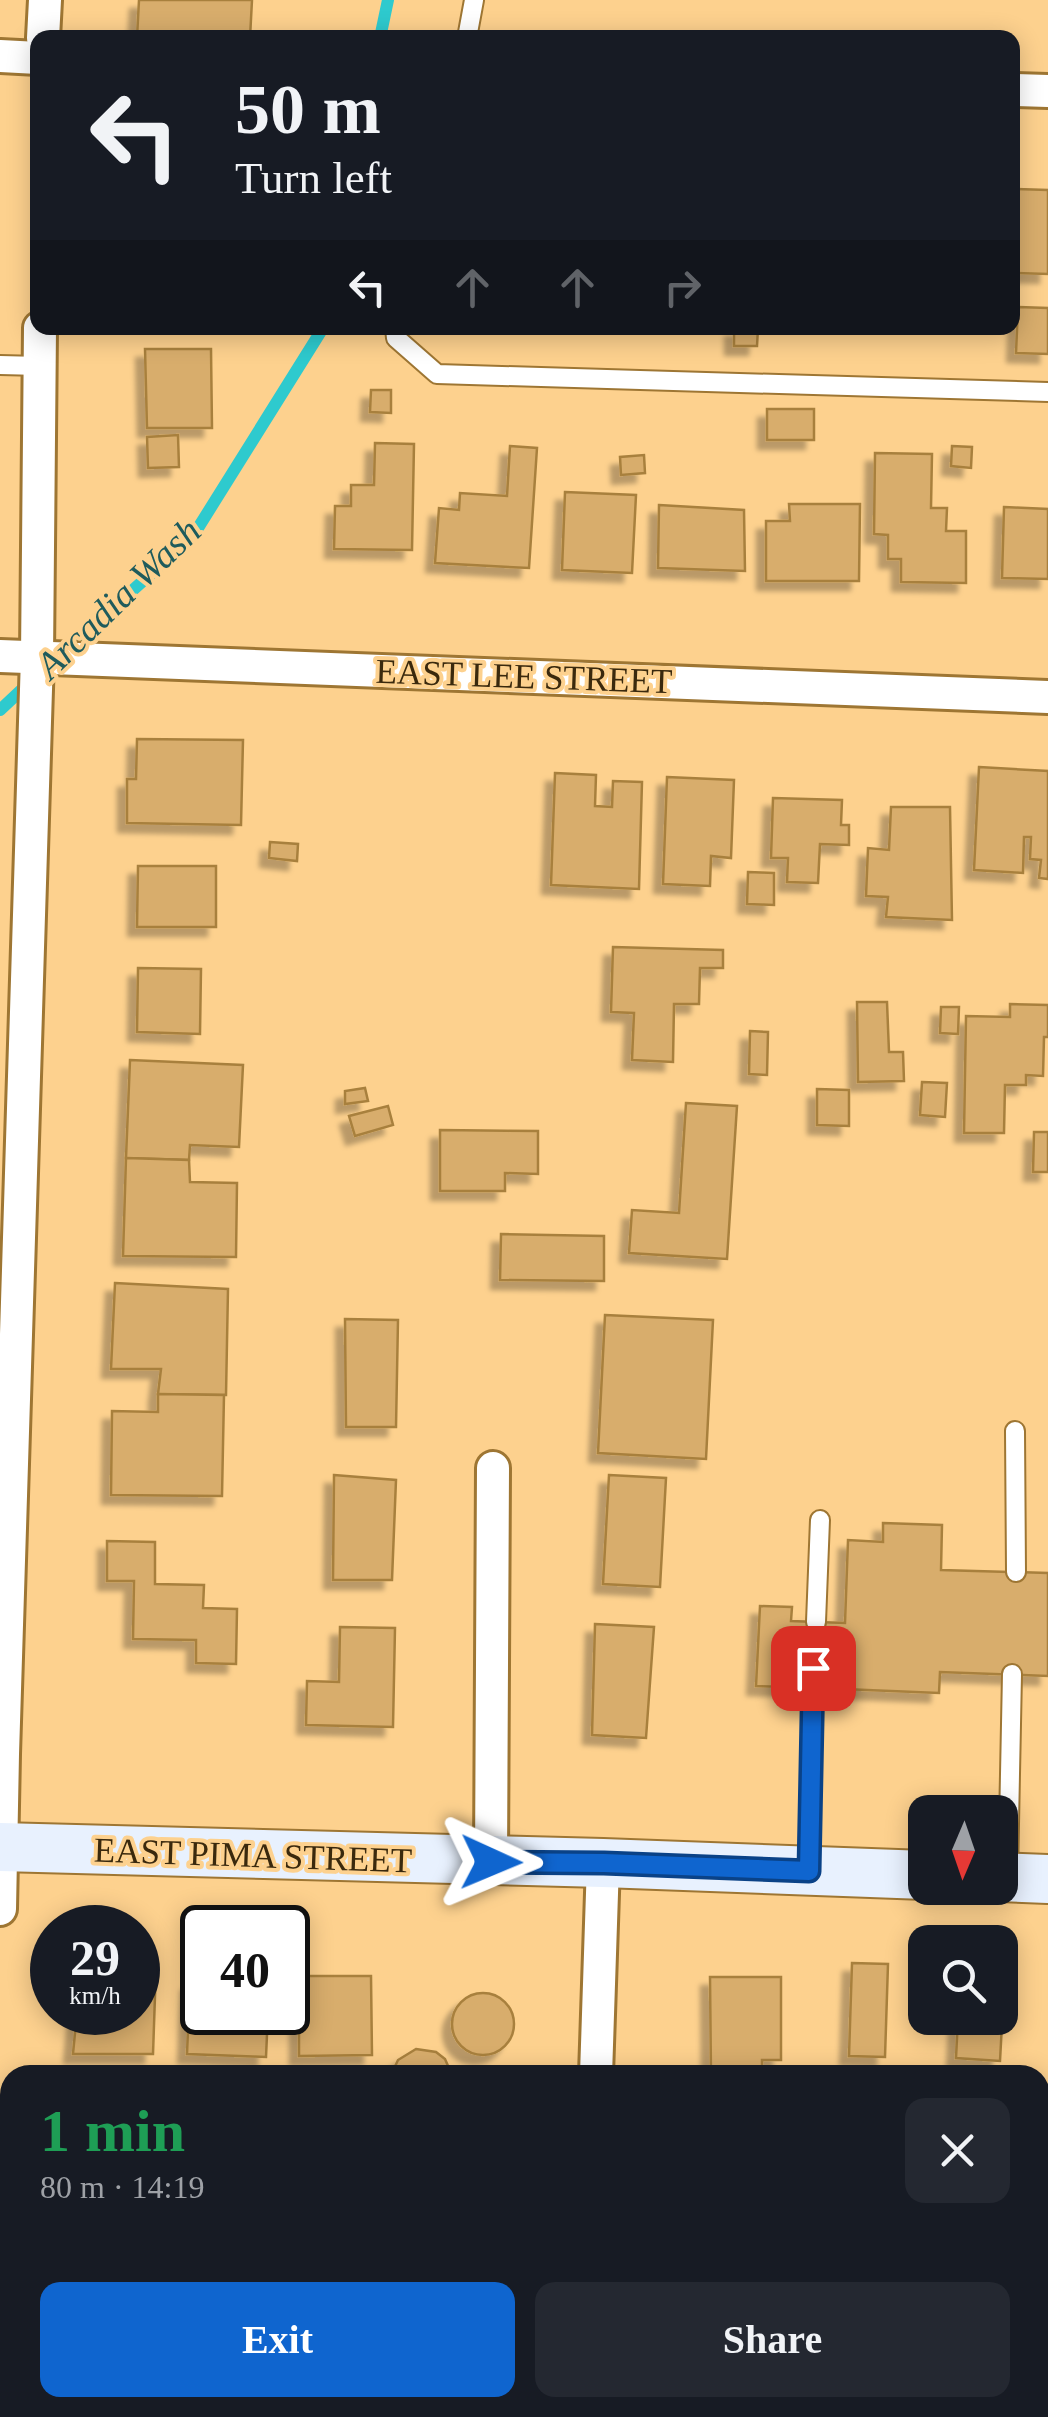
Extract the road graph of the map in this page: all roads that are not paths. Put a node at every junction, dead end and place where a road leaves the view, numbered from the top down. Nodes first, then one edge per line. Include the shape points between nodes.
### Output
1 (44, 0) edge
2 (474, 0) edge
3 (43, 30) edge
4 (469, 30) edge
5 (0, 56) edge
6 (30, 58) edge
7 (1020, 90) edge
8 (1048, 91) edge
9 (40, 335) edge
10 (396, 335) edge
11 (0, 365) edge
12 (40, 366) junction
13 (1048, 392) edge
14 (0, 656) edge
15 (38, 657) junction
16 (1048, 697) edge
17 (7, 1418) edge
18 (1014, 1430) dead end
19 (493, 1468) dead end
20 (820, 1520) dead end
21 (1016, 1572) dead end
22 (816, 1622) dead end
23 (4, 1624) edge
24 (813, 1668) dead end
25 (1012, 1674) dead end
26 (1, 1847) edge
27 (491, 1862) junction
28 (604, 1863) junction
29 (809, 1871) junction
30 (908, 1874) edge
31 (1019, 1878) edge
32 (0, 1910) edge
33 (596, 2065) edge

1 - 3 street
2 - 4 lane
5 - 6 street
7 - 8 street
9 - 12 street
10 - 13 lane via 436,374
11 - 12 lane
12 - 15 street
14 - 15 street, EAST LEE STREET
15 - 16 street, EAST LEE STREET
15 - 17 street
17 - 23 street
18 - 21 lane
19 - 27 street
20 - 22 lane
23 - 26 street
24 - 29 lane
25 - 31 lane
26 - 27 street, EAST PIMA STREET
26 - 32 street
27 - 28 street, EAST PIMA STREET
28 - 29 street, EAST PIMA STREET
28 - 33 street
29 - 30 street, EAST PIMA STREET

